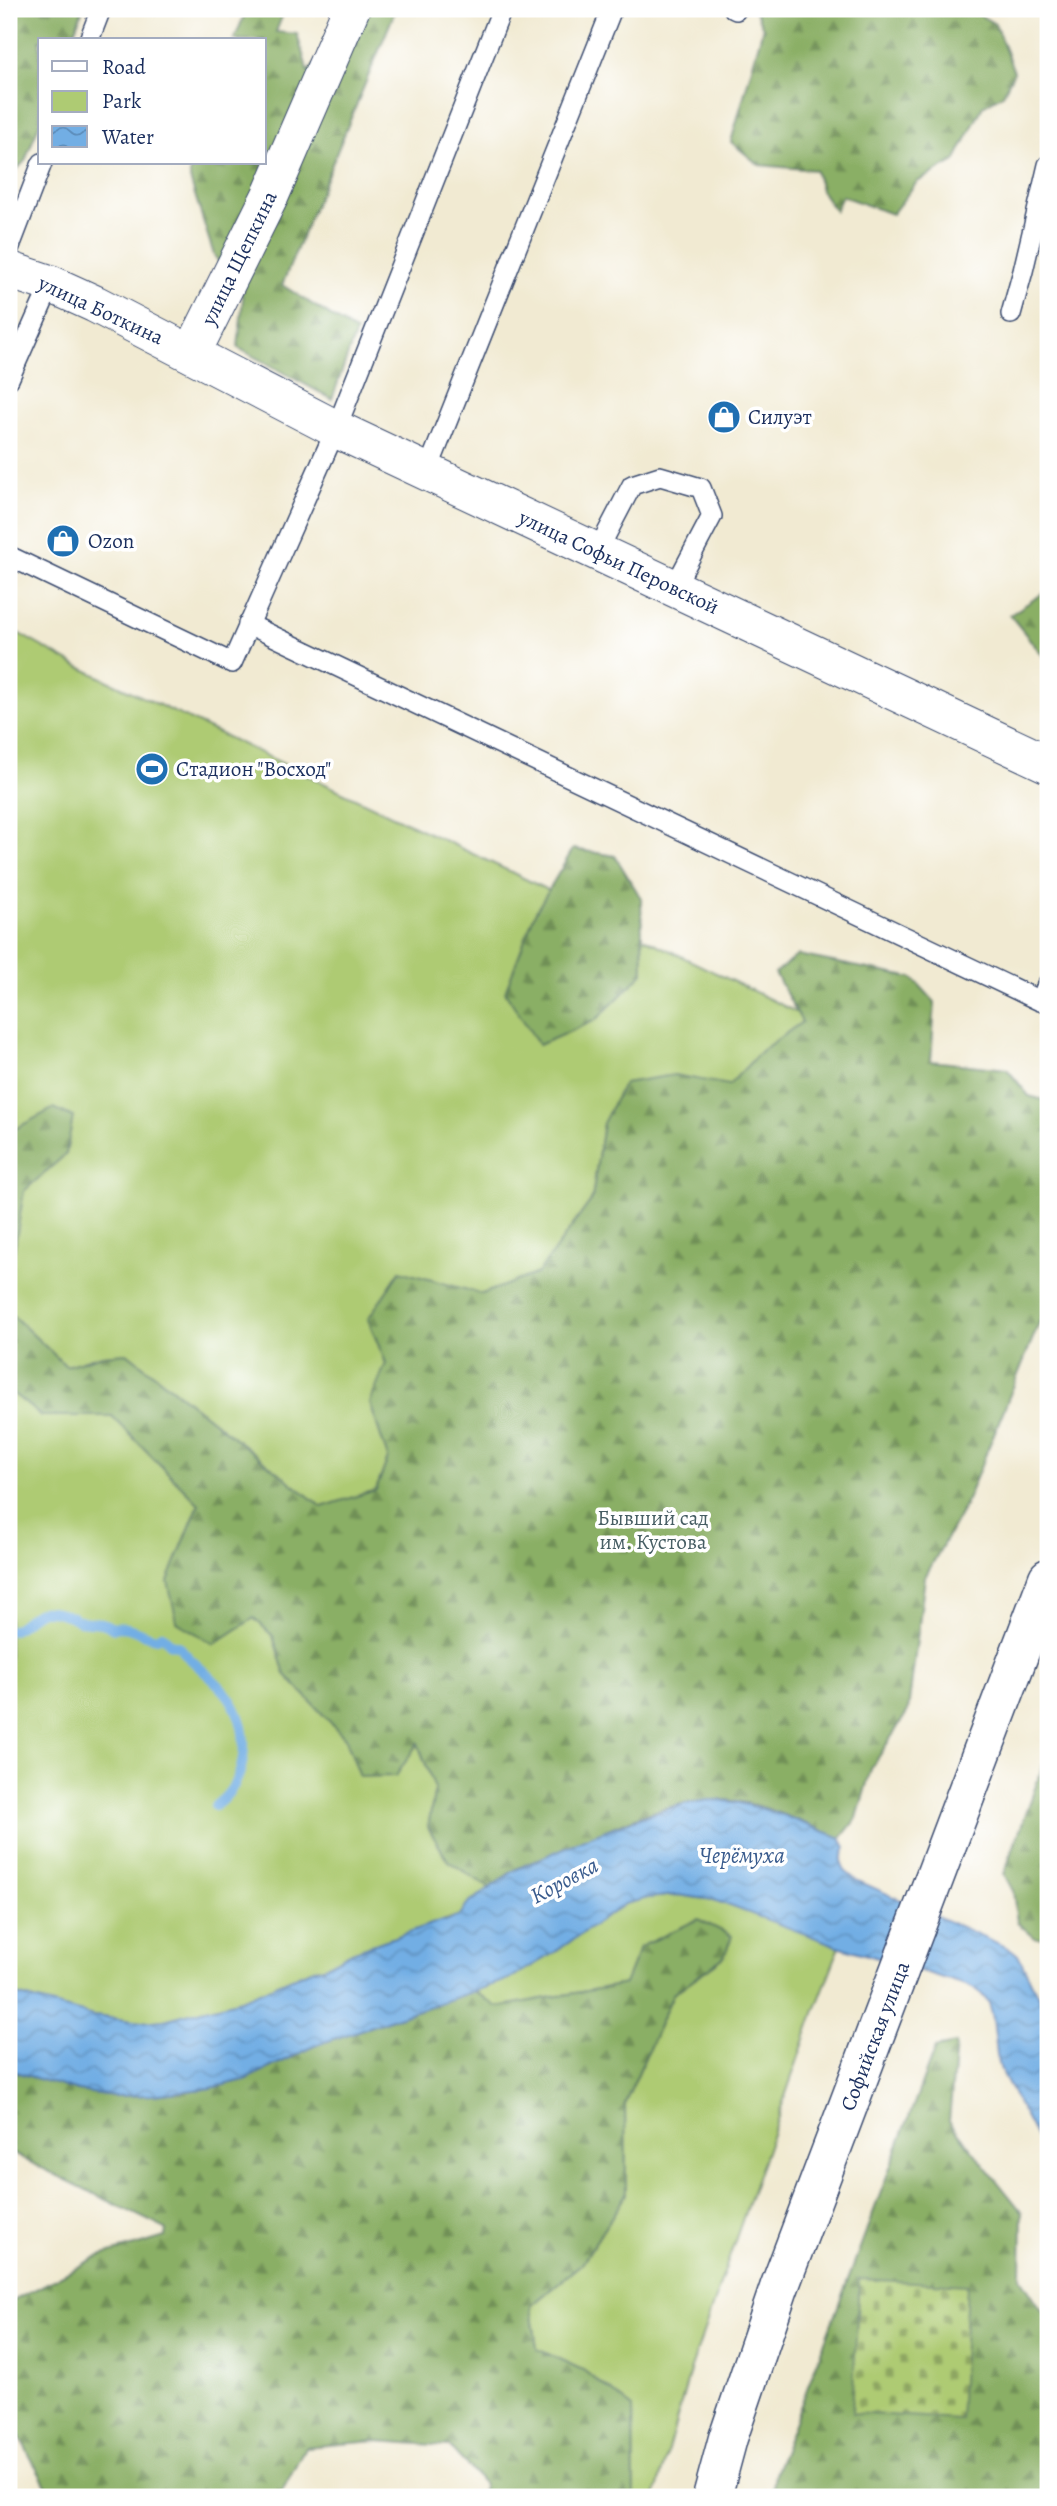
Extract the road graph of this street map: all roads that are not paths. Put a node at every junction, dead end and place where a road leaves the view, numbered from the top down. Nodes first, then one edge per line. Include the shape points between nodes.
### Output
1 (102, 9) edge
2 (351, 9) edge
3 (502, 9) edge
4 (612, 9) edge
5 (90, 38) edge
6 (42, 164) edge
7 (1048, 165) edge
8 (9, 249) edge
9 (9, 270) edge
10 (51, 285) junction
11 (1011, 314) dead end
12 (192, 353) junction
13 (9, 379) edge
14 (336, 429) junction
15 (427, 472) junction
16 (597, 552) junction
17 (9, 556) edge
18 (674, 588) junction
19 (248, 624) junction
20 (1048, 764) edge
21 (1048, 984) edge
22 (1048, 1578) edge
23 (712, 2497) edge

1 - 5 lane
2 - 12 street, улица Щепкина via 271,194
3 - 14 lane
4 - 15 lane
6 - 8 lane
7 - 11 lane
9 - 10 street, улица Боткина
10 - 12 street, улица Боткина
10 - 13 lane
12 - 14 street, улица Софьи Перовской
14 - 15 street, улица Софьи Перовской
14 - 19 lane
15 - 16 street, улица Софьи Перовской
16 - 18 street, улица Софьи Перовской
16 - 18 lane via 632,485 660,476 701,488 712,516
17 - 19 lane via 232,663
18 - 20 street, улица Софьи Перовской
19 - 21 lane via 1040,1001
22 - 23 main road, Софийская улица via 779,2288

